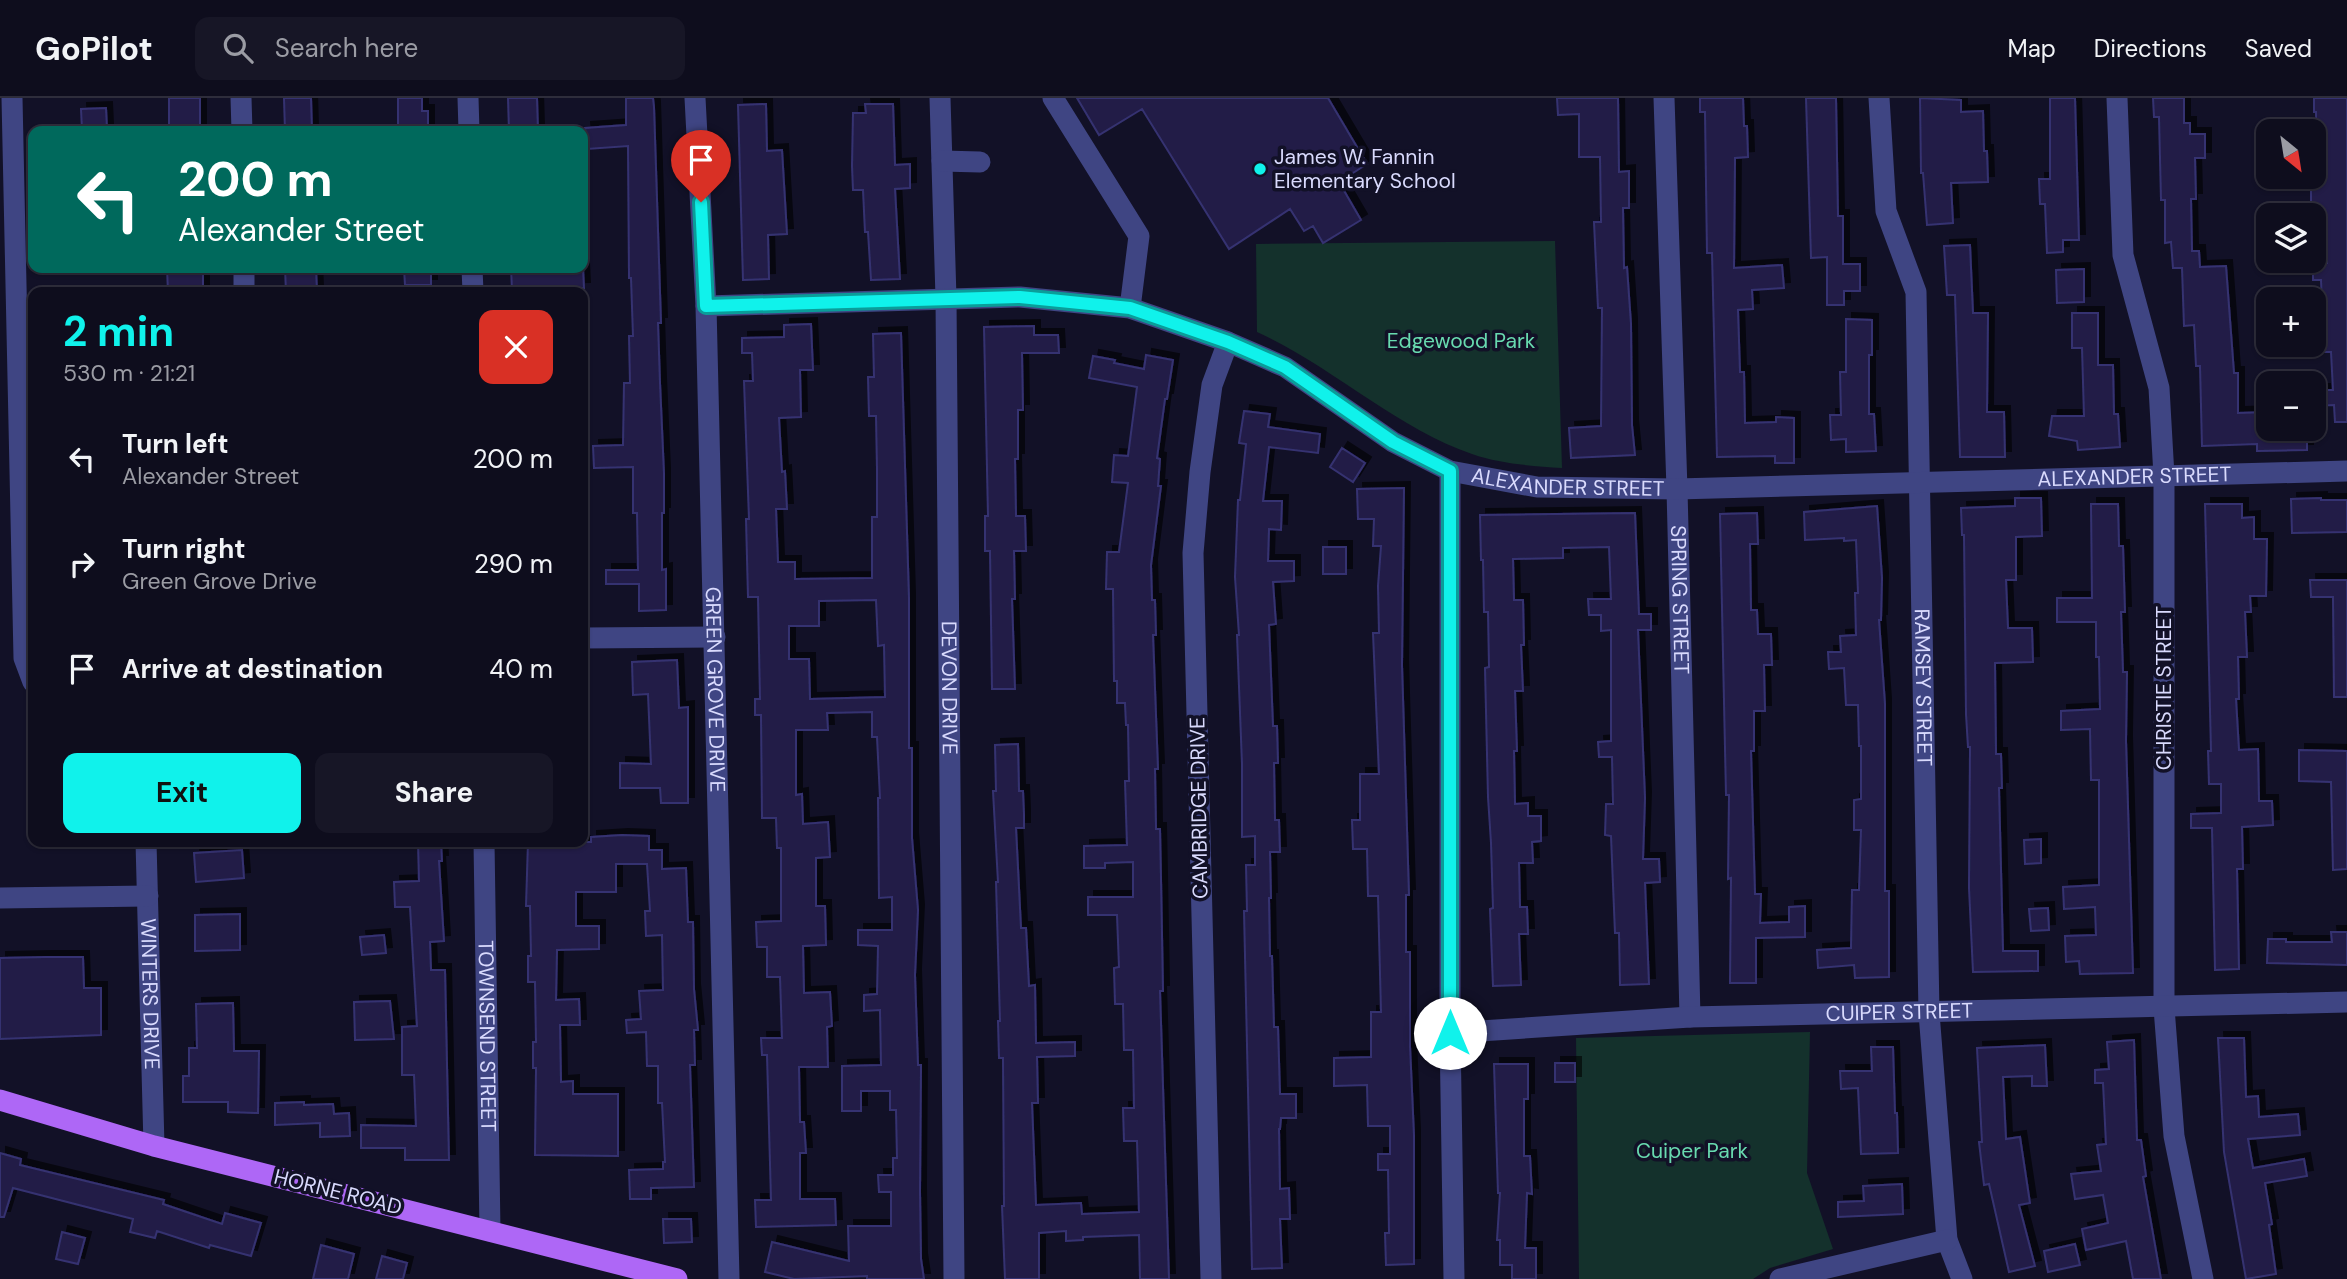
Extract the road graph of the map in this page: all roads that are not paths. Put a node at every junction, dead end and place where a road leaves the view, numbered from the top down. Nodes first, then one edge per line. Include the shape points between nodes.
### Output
1 (12, 98) edge
2 (241, 98) edge
3 (468, 98) edge
4 (695, 98) edge
5 (940, 98) edge
6 (1053, 98) edge
7 (1664, 98) edge
8 (1879, 98) edge
9 (2117, 98) edge
10 (242, 126) edge
11 (469, 126) edge
12 (942, 161) junction
13 (980, 162) dead end
14 (946, 298) junction
15 (706, 306) junction
16 (1130, 308) junction
17 (1228, 342) junction
18 (1450, 471) junction
19 (2347, 471) edge
20 (2164, 476) junction
21 (1920, 481) junction
22 (1677, 489) junction
23 (715, 637) junction
24 (588, 638) edge
25 (28, 669) edge
26 (146, 847) edge
27 (484, 847) edge
28 (148, 896) junction
29 (0, 898) edge
30 (2347, 1002) edge
31 (2164, 1008) junction
32 (1929, 1013) junction
33 (1690, 1017) junction
34 (1450, 1033) junction
35 (0, 1100) edge
36 (154, 1146) junction
37 (489, 1230) junction
38 (1947, 1240) junction
39 (677, 1279) edge
40 (729, 1279) edge
41 (954, 1279) edge
42 (1210, 1279) edge
43 (1454, 1279) edge
44 (1780, 1279) edge
45 (1962, 1279) edge
46 (2203, 1279) edge

1 - 25 street via 24,658
2 - 10 street
3 - 11 street
4 - 15 street, GREEN GROVE DRIVE
5 - 12 street, DEVON DRIVE
6 - 16 street via 1139,236
7 - 22 street, SPRING STREET
8 - 21 street, RAMSEY STREET via 1886,212 1916,292
9 - 20 street, CHRISTIE STREET via 2123,255 2159,388
12 - 13 street
12 - 14 street, DEVON DRIVE
14 - 15 street, ALEXANDER STREET
14 - 16 street, ALEXANDER STREET via 1020,297
14 - 41 street, DEVON DRIVE
15 - 23 street, GREEN GROVE DRIVE
16 - 17 street, ALEXANDER STREET
17 - 18 street, ALEXANDER STREET via 1285,367 1393,442
17 - 42 street, CAMBRIDGE DRIVE via 1212,385 1193,553
18 - 22 street, ALEXANDER STREET via 1537,487
18 - 34 street
19 - 20 street, ALEXANDER STREET
20 - 21 street, ALEXANDER STREET
20 - 31 street, CHRISTIE STREET
21 - 22 street, ALEXANDER STREET
21 - 32 street, RAMSEY STREET
22 - 33 street, SPRING STREET
23 - 24 street
23 - 40 street, GREEN GROVE DRIVE
26 - 28 street, WINTERS DRIVE
27 - 37 street, TOWNSEND STREET
28 - 29 street
28 - 36 street, WINTERS DRIVE
30 - 31 street, CUIPER STREET
31 - 32 street, CUIPER STREET
31 - 46 street, CHRISTIE STREET via 2174,1136
32 - 33 street, CUIPER STREET
32 - 38 street, RAMSEY STREET
33 - 34 street, CUIPER STREET
34 - 43 street
35 - 36 main road, HORNE ROAD
36 - 37 main road, HORNE ROAD
37 - 39 main road, HORNE ROAD
38 - 44 street
38 - 45 street, RAMSEY STREET

